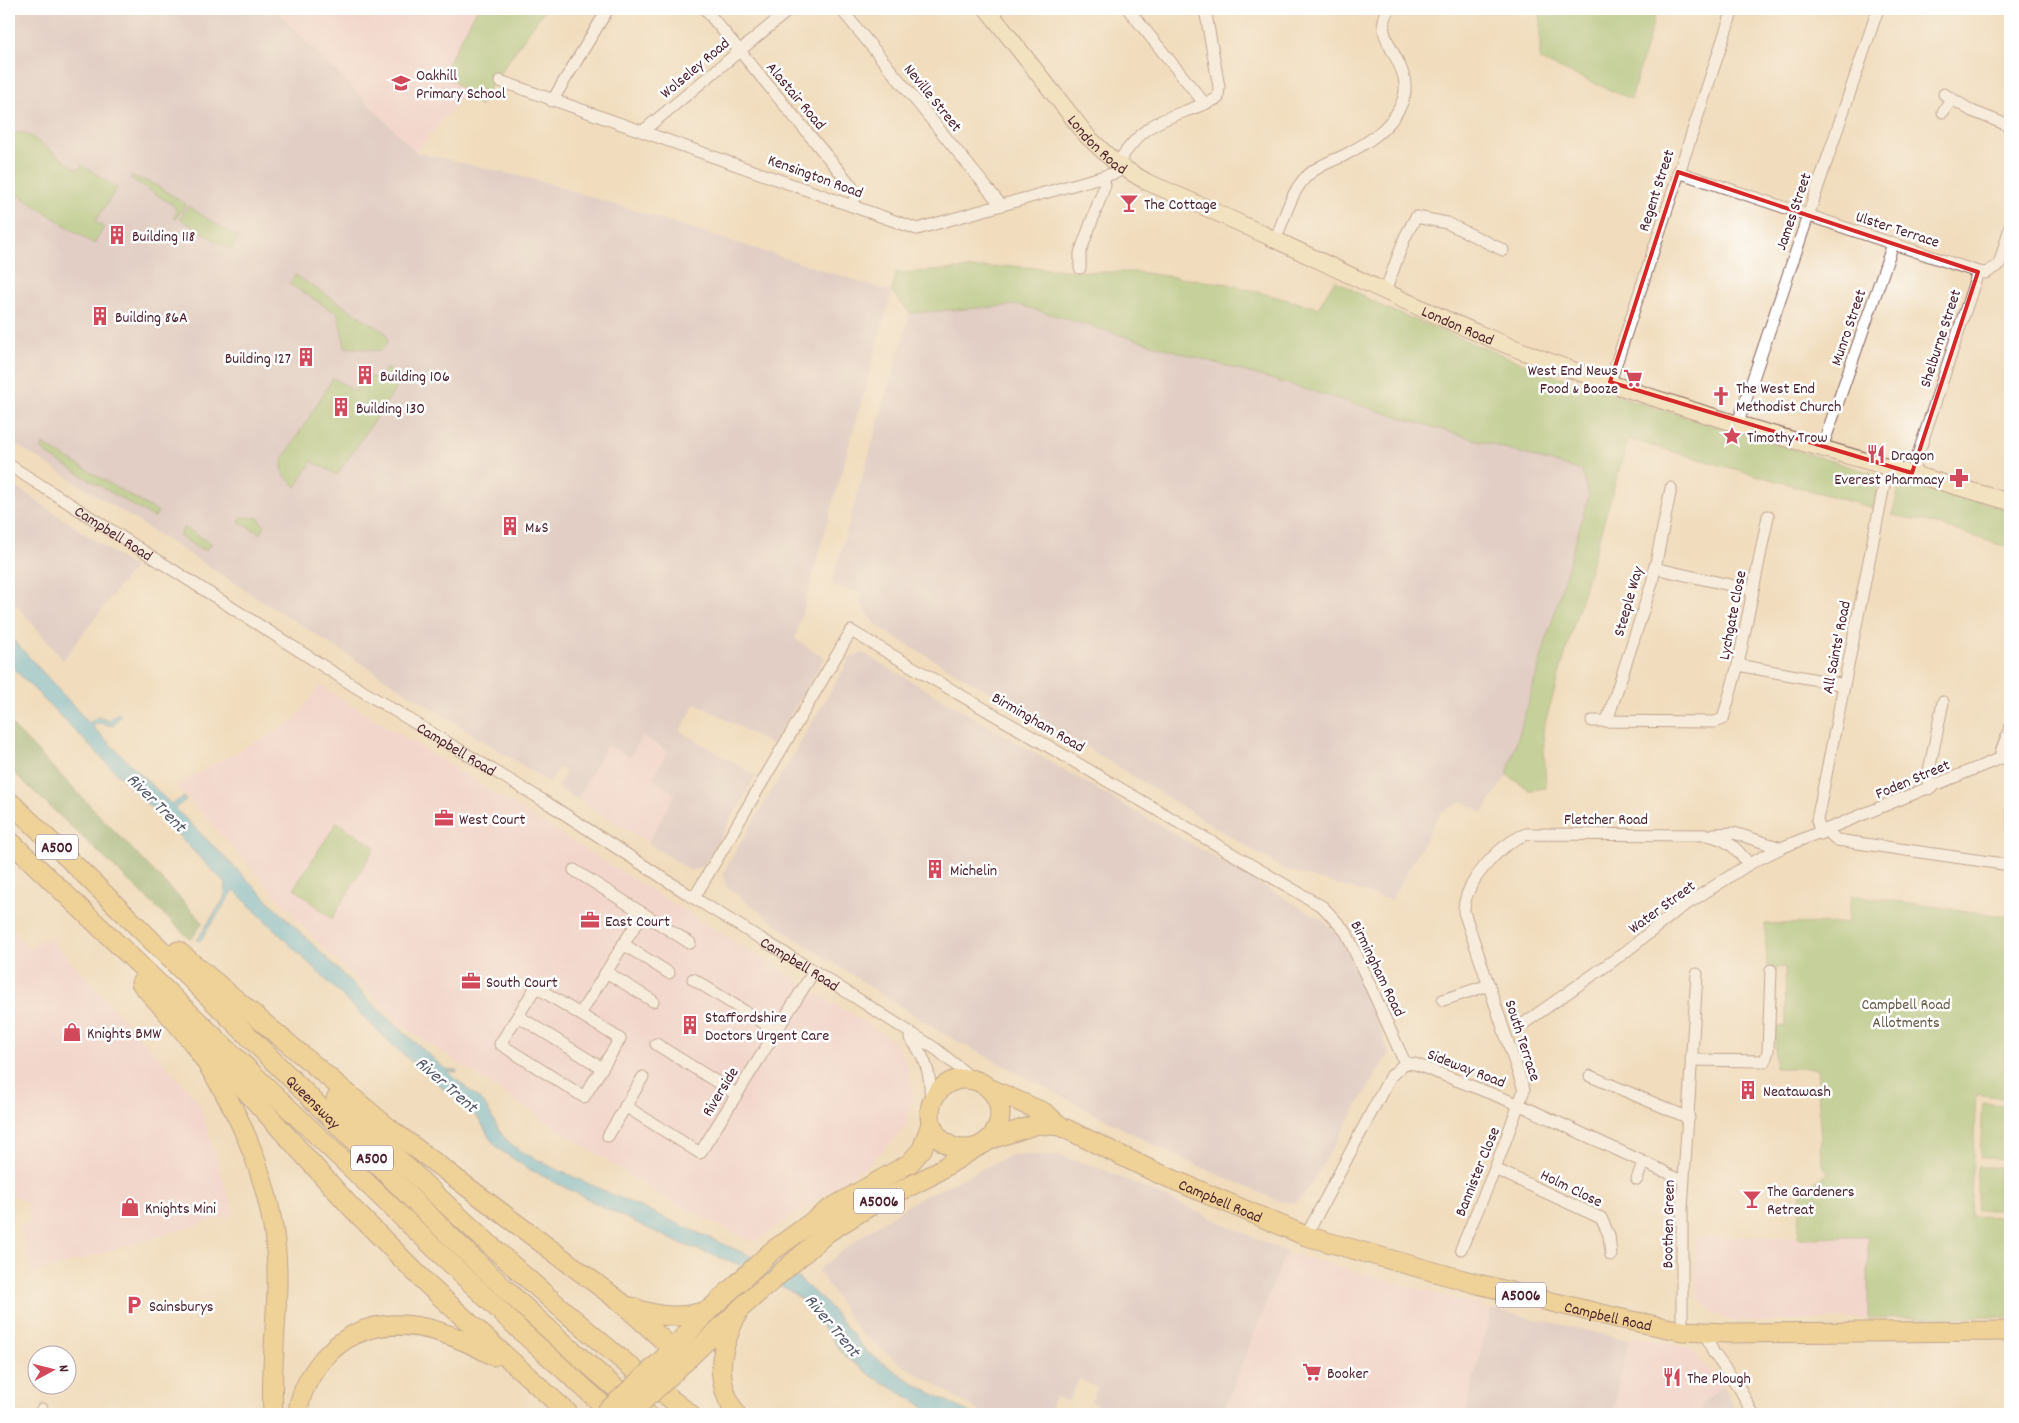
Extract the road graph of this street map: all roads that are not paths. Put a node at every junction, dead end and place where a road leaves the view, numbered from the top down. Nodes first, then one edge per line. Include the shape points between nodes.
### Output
1 (608, 9) edge
2 (706, 9) edge
3 (790, 9) edge
4 (841, 9) edge
5 (986, 9) edge
6 (1128, 9) edge
7 (1206, 9) edge
8 (1389, 9) edge
9 (1733, 9) edge
10 (1878, 9) edge
11 (739, 50) junction
12 (500, 81) dead end
13 (552, 101) junction
14 (1205, 104) junction
15 (1944, 112) dead end
16 (2010, 126) edge
17 (643, 132) junction
18 (1121, 166) junction
19 (1678, 172) junction
20 (1103, 177) junction
21 (853, 205) junction
22 (1001, 205) junction
23 (1808, 216) junction
24 (2010, 227) edge
25 (1274, 241) junction
26 (1893, 244) junction
27 (1503, 250) dead end
28 (1080, 268) dead end
29 (1978, 272) junction
30 (1385, 292) junction
31 (1610, 382) junction
32 (1738, 423) junction
33 (1822, 448) junction
34 (9, 465) edge
35 (1888, 466) junction
36 (1912, 473) junction
37 (1671, 488) dead end
38 (2010, 502) edge
39 (1768, 516) dead end
40 (1654, 568) junction
41 (1752, 590) junction
42 (1738, 665) junction
43 (1844, 685) junction
44 (1942, 702) dead end
45 (1592, 721) dead end
46 (1607, 721) junction
47 (2010, 728) edge
48 (2006, 758) edge
49 (1929, 789) junction
50 (9, 801) edge
51 (1824, 832) junction
52 (1707, 835) junction
53 (9, 840) edge
54 (1506, 844) joint
55 (1781, 848) junction
56 (1749, 864) junction
57 (2010, 865) edge
58 (574, 870) dead end
59 (105, 893) junction
60 (694, 898) junction
61 (77, 907) junction
62 (643, 913) junction
63 (690, 943) dead end
64 (624, 944) junction
65 (1772, 970) dead end
66 (814, 971) junction
67 (606, 972) junction
68 (669, 973) dead end
69 (1697, 974) dead end
70 (693, 979) dead end
71 (218, 982) junction
72 (1489, 985) junction
73 (1442, 1000) dead end
74 (653, 1001) dead end
75 (580, 1014) junction
76 (518, 1016) junction
77 (1523, 1024) dead end
78 (904, 1030) junction
79 (776, 1031) junction
80 (656, 1044) dead end
81 (1691, 1060) junction
82 (1405, 1063) junction
83 (602, 1068) junction
84 (644, 1076) dead end
85 (1590, 1076) dead end
86 (974, 1080) junction
87 (991, 1089) junction
88 (736, 1094) junction
89 (1520, 1105) junction
90 (625, 1106) junction
91 (931, 1117) junction
92 (1689, 1118) junction
93 (1060, 1126) junction
94 (608, 1136) dead end
95 (983, 1143) junction
96 (1643, 1163) junction
97 (1495, 1169) junction
98 (1663, 1171) joint
99 (1637, 1179) dead end
100 (1684, 1181) junction
101 (1306, 1236) junction
102 (1461, 1249) dead end
103 (1611, 1255) dead end
104 (622, 1303) junction
105 (741, 1308) junction
106 (709, 1310) junction
107 (1682, 1331) junction
108 (1705, 1331) junction
109 (2010, 1331) edge
110 (668, 1361) junction
111 (519, 1370) junction
112 (273, 1414) edge
113 (298, 1414) edge
114 (568, 1414) edge
115 (604, 1414) edge
116 (613, 1414) edge
117 (629, 1414) edge
118 (647, 1414) edge
119 (690, 1414) edge
120 (736, 1414) edge
121 (1753, 1414) edge

1 - 13 street
2 - 11 street, Alastair Road
3 - 11 street, Wolseley Road
4 - 22 street, Neville Street
5 - 18 main road, London Road via 1082,130
6 - 14 street
7 - 14 street via 1220,93 1218,98
8 - 25 street via 1383,19 1383,29 1387,42 1400,61 1406,80 1405,98 1388,124 1364,144 1311,172 1303,180
9 - 19 street, Regent Street
10 - 23 street, James Street
11 - 17 street, Wolseley Road
11 - 21 street, Alastair Road via 850,184 856,198
12 - 13 street, Kensington Road
13 - 17 street, Kensington Road
14 - 18 street via 1148,126 1129,146
15 - 16 street via 1948,97 1972,111
17 - 21 street, Kensington Road
18 - 20 street, Kensington Road
18 - 25 main road, London Road
19 - 23 street, Ulster Terrace
19 - 31 street, Regent Street
20 - 22 street, Kensington Road
20 - 28 street via 1105,185 1080,253
21 - 22 street, Kensington Road via 917,229
23 - 26 street, Ulster Terrace
23 - 32 street, James Street
24 - 29 street via 1999,265 1986,273
25 - 30 main road, London Road
26 - 29 street, Ulster Terrace
26 - 33 street, Munro Street
27 - 30 street via 1447,223 1416,217
29 - 36 street, Shelburne Street
30 - 31 main road, London Road via 1482,335
31 - 32 main road, London Road
32 - 33 main road, London Road
33 - 35 main road, London Road
34 - 60 street, Campbell Road
35 - 36 main road, London Road
35 - 43 street, All Saints' Road
36 - 38 main road, London Road
37 - 40 street, Steeple Way
39 - 41 street, Lychgate Close
40 - 41 street
40 - 46 street, Steeple Way
41 - 42 street, Lychgate Close
42 - 43 street
42 - 46 street, Lychgate Close via 1723,719 1715,722
43 - 51 street, All Saints' Road via 1817,820
44 - 49 street via 1928,776
45 - 46 street
47 - 48 street via 2001,752
48 - 49 street, Foden Street
49 - 51 street, Foden Street
50 - 59 main road, Queensway / A500
51 - 55 street, Water Street
51 - 57 street via 1837,840
52 - 54 street, Fletcher Road via 1526,834
52 - 55 street, Fletcher Road via 1734,832
52 - 56 street, Fletcher Road via 1723,838 1734,845
53 - 61 main road, Queensway / A500
54 - 72 street, South Terrace via 1481,872 1464,903 1464,912
55 - 56 street, Water Street
56 - 77 street, Water Street via 1679,909 1624,953
58 - 62 street
59 - 71 main road
59 - 118 main road, Queensway / A500 via 445,1231 606,1381
60 - 66 street, Campbell Road
60 - 82 street, Birmingham Road via 851,631 1323,907 1346,932
61 - 111 main road via 350,1206
61 - 112 main road via 210,1068 240,1120 259,1168 267,1198 277,1268
61 - 116 main road, Queensway / A500 via 523,1333
62 - 63 street
62 - 64 street
64 - 67 street
64 - 68 street
65 - 81 street via 1765,1061
66 - 78 street, Campbell Road
66 - 79 street, Riverside
67 - 74 street
67 - 75 street
69 - 81 street, Boothen Green
70 - 79 street
71 - 104 main road via 390,1130
71 - 119 main road via 439,1198 528,1278
72 - 73 street, South Terrace
72 - 89 street, South Terrace via 1523,1082
75 - 76 street via 536,987
75 - 83 street via 620,1039
76 - 83 street
76 - 83 street via 500,1044 584,1097
78 - 86 street, Campbell Road via 936,1049
78 - 91 street, Campbell Road via 918,1047 928,1068
79 - 88 street, Riverside
80 - 88 street
81 - 92 street, Boothen Green
82 - 89 street, Sideway Road
82 - 101 street, Sideway Road via 1390,1077
84 - 90 street
85 - 92 street
86 - 87 main road
86 - 91 main road via 962,1079 944,1086 936,1095
87 - 93 main road, Campbell Road / A5006 via 1045,1113
87 - 95 main road via 1001,1112 1000,1124
88 - 90 street, Riverside via 700,1153
89 - 96 street, Sideway Road
89 - 97 street, Bannister Close
90 - 94 street
91 - 95 main road via 936,1133 955,1148
91 - 106 main road, A5006 via 922,1149 910,1163 831,1208 771,1252
92 - 100 street, Boothen Green
93 - 95 main road, Campbell Road / A5006 via 1038,1124
93 - 101 main road, Campbell Road / A5006 via 1153,1171
95 - 105 main road, A5006 via 828,1232
96 - 98 street, Sideway Road
96 - 99 street
97 - 102 street, Bannister Close
97 - 103 street, Holm Close via 1601,1218 1609,1235
98 - 100 street, Sideway Road
100 - 107 street, Boothen Green
101 - 107 main road, Campbell Road / A5006 via 1478,1284
104 - 106 main road via 663,1317 694,1315
104 - 110 main road
105 - 110 main road, A5006 via 686,1361
105 - 120 main road via 726,1336 721,1356 725,1391
106 - 110 main road, A5006
107 - 108 main road, Campbell Road / A5006
108 - 109 main road, Campbell Road / A5006
108 - 121 street via 1712,1352 1740,1388
110 - 115 main road, A5006, bridge
110 - 117 main road, A5006, bridge
111 - 113 main road via 474,1344 442,1331 403,1324 376,1327 351,1336 333,1348 305,1386
111 - 114 main road

